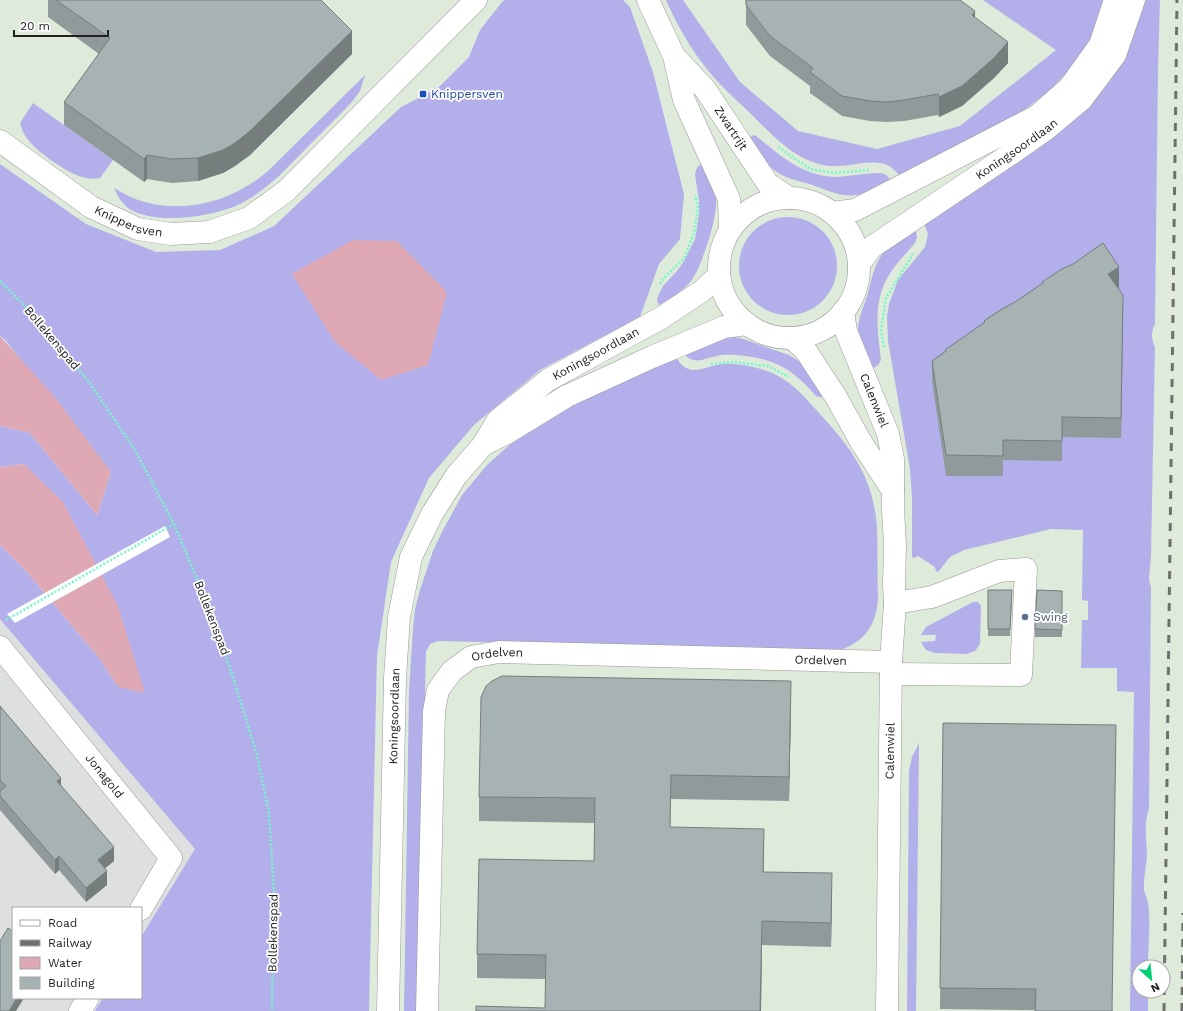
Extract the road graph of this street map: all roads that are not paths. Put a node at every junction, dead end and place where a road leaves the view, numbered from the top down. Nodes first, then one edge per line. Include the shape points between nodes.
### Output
1 (476, 0) edge
2 (648, 0) edge
3 (1115, 0) edge
4 (1134, 0) edge
5 (674, 56) junction
6 (0, 141) edge
7 (789, 198) junction
8 (833, 213) junction
9 (730, 229) junction
10 (859, 264) junction
11 (719, 275) junction
12 (844, 312) junction
13 (747, 324) junction
14 (792, 338) junction
15 (483, 445) junction
16 (893, 491) junction
17 (895, 603) junction
18 (0, 647) edge
19 (891, 668) junction
20 (142, 907) edge
21 (87, 999) edge
22 (80, 1011) edge
23 (388, 1011) edge
24 (427, 1011) edge
25 (887, 1011) edge

1 - 6 street, Knippersven via 286,191 249,218 209,232 171,234 138,229 91,207
2 - 5 street, Zwartrijt
3 - 8 street, Koningsoordlaan via 1100,44 1070,88 1037,116 855,210
4 - 10 street, Koningsoordlaan via 1115,56 1082,99 1045,130 872,246
5 - 7 street, Zwartrijt via 705,89 768,184
5 - 9 street, Zwartrijt via 684,100 729,199
7 - 8 street via 819,204
7 - 9 street via 766,201 746,212
8 - 10 street via 846,227 855,245
9 - 11 street via 719,258
10 - 12 street via 858,282
11 - 13 street via 723,293 733,310
11 - 15 street, Koningsoordlaan via 702,291 661,318 548,380 498,420
12 - 14 street via 829,325 811,334
12 - 16 street, Calenwiel via 846,331 888,434 893,459
13 - 14 street via 761,332
13 - 15 street, Koningsoordlaan via 724,326 652,357 567,396
14 - 16 street via 806,351
15 - 23 street, Koningsoordlaan via 456,476 428,521 411,557 399,617 395,678
16 - 17 street, Calenwiel
17 - 19 street, Calenwiel
17 - 19 street, Ordelven via 932,597 999,571 1026,569 1021,675
18 - 20 street, Jonagold via 171,858
19 - 24 street, Ordelven via 499,652 471,657 452,671 438,690 434,711
19 - 25 street, Calenwiel
21 - 22 street

